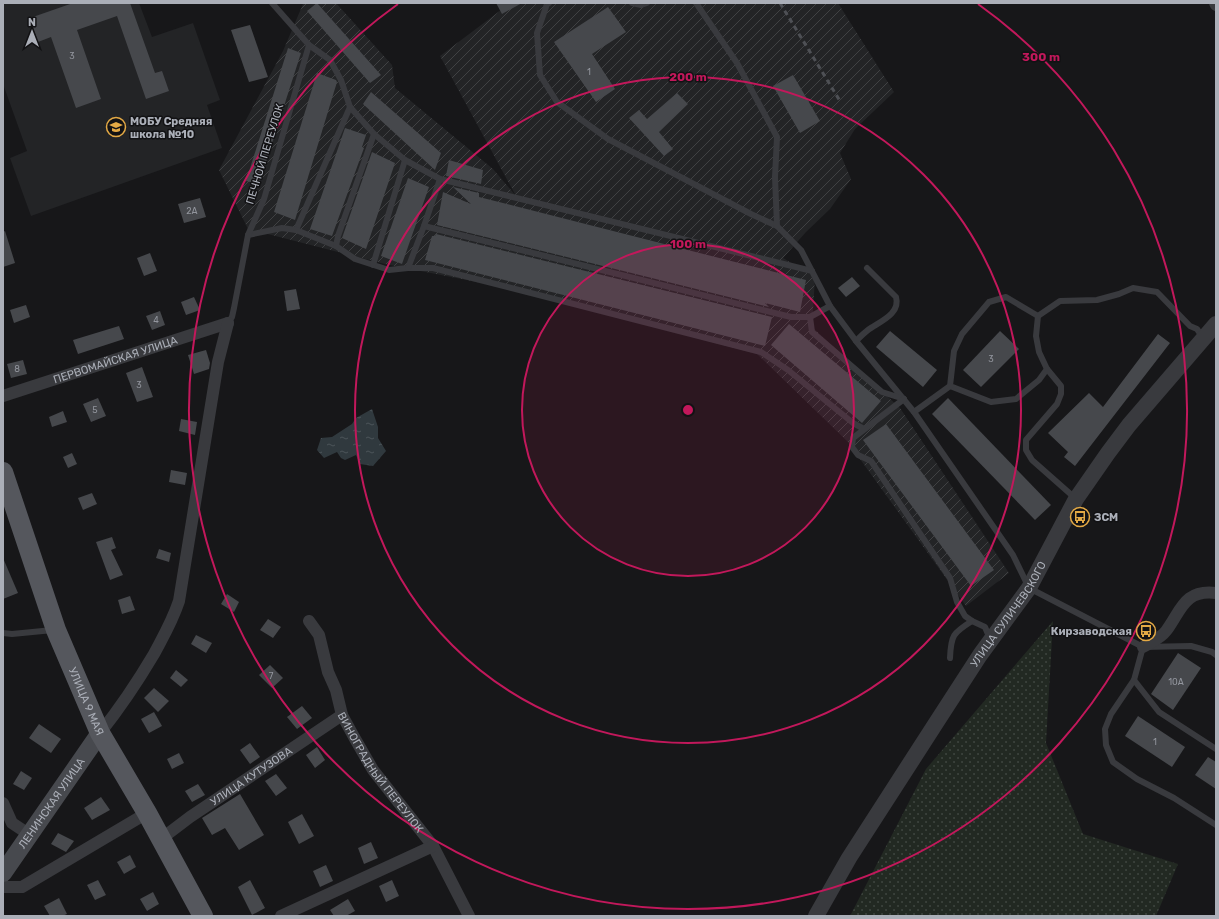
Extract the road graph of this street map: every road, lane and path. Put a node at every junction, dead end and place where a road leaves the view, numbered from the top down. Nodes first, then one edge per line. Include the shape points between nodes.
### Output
1 (272, 3) edge
2 (549, 3) edge
3 (632, 3) edge
4 (647, 3) edge
5 (696, 3) edge
6 (309, 46) junction
7 (350, 107) junction
8 (374, 134) junction
9 (405, 160) junction
10 (440, 179) junction
11 (424, 226) junction
12 (778, 226) junction
13 (296, 230) junction
14 (248, 235) junction
15 (336, 246) junction
16 (373, 265) junction
17 (408, 268) junction
18 (867, 268) dead end
19 (812, 271) junction
20 (830, 306) junction
21 (1038, 316) junction
22 (810, 317) junction
23 (228, 323) junction
24 (1216, 324) edge
25 (1204, 340) junction
26 (856, 341) junction
27 (1047, 369) junction
28 (950, 386) junction
29 (3, 396) edge
30 (904, 399) junction
31 (914, 412) junction
32 (864, 429) junction
33 (3, 472) edge
34 (1076, 499) junction
35 (1029, 588) junction
36 (1216, 593) edge
37 (309, 621) dead end
38 (972, 621) junction
39 (56, 630) junction
40 (3, 633) edge
41 (991, 641) junction
42 (1143, 647) junction
43 (1216, 655) edge
44 (950, 658) dead end
45 (1134, 680) junction
46 (342, 715) junction
47 (100, 733) junction
48 (1216, 749) edge
49 (3, 803) edge
50 (147, 813) junction
51 (1216, 825) edge
52 (30, 835) junction
53 (161, 838) junction
54 (433, 846) junction
55 (3, 873) edge
56 (3, 887) edge
57 (203, 916) edge
58 (280, 916) edge
59 (469, 916) edge
60 (816, 916) edge

1 - 6 lane
2 - 12 lane via 537,33 540,75 557,102 608,139
3 - 4 lane
5 - 12 lane via 737,63 778,137 775,177
6 - 7 lane via 330,60 341,80
6 - 14 lane, ПЕЧНОЙ ПЕРЕУЛОК via 264,200
7 - 8 lane
7 - 13 lane
8 - 9 lane
8 - 15 lane
9 - 10 lane
9 - 16 lane
10 - 11 lane
10 - 19 lane
11 - 17 lane
11 - 22 lane via 791,317
12 - 19 lane via 801,250
13 - 14 lane via 282,228
13 - 15 lane
14 - 23 lane, ПЕЧНОЙ ПЕРЕУЛОК via 232,317
15 - 16 lane via 355,259
16 - 17 lane via 389,270
17 - 32 lane via 433,268 761,352
18 - 26 lane via 898,302 892,314 867,330
19 - 20 lane
20 - 22 lane
20 - 26 lane
21 - 25 lane via 1060,301 1097,300 1133,288 1157,292 1190,326 1197,328
21 - 27 lane via 1036,336 1039,352
21 - 28 lane via 1006,297 989,302 959,339 954,350
22 - 30 lane via 812,332 882,392
23 - 29 street, ПЕРВОМАЙСКАЯ УЛИЦА
23 - 47 street via 218,362 179,601 173,620 144,671 116,714
24 - 25 street, УЛИЦА СУЛИЧЕВСКОГО
25 - 34 street, УЛИЦА СУЛИЧЕВСКОГО via 1129,425
26 - 30 lane
27 - 28 lane via 1039,380 1016,400 991,402
27 - 34 lane via 1061,386 1061,394 1057,404 1026,440 1026,450 1032,460
28 - 31 lane
30 - 31 lane
30 - 32 lane
31 - 35 lane via 1013,555
32 - 38 lane via 853,438 852,447 858,455 871,461 950,578 957,602 965,616
33 - 39 main road, УЛИЦА 9 МАЯ
34 - 35 street, УЛИЦА СУЛИЧЕВСКОГО
35 - 41 street, УЛИЦА СУЛИЧЕВСКОГО
35 - 42 lane
36 - 42 street via 1191,597 1166,632
37 - 46 street, ВИНОГРАДНЫЙ ПЕРЕУЛОК via 319,635
38 - 41 lane via 985,627
38 - 44 lane via 959,629 951,641
39 - 40 lane
39 - 47 main road, УЛИЦА 9 МАЯ
41 - 60 street, УЛИЦА СУЛИЧЕВСКОГО via 849,858
42 - 43 lane via 1191,646
42 - 45 lane
45 - 48 lane via 1159,712
45 - 51 lane via 1111,714 1105,729 1106,745 1113,762
46 - 53 street, УЛИЦА КУТУЗОВА
46 - 54 street, ВИНОГРАДНЫЙ ПЕРЕУЛОК via 373,770
47 - 50 main road, УЛИЦА 9 МАЯ
47 - 52 main road, ЛЕНИНСКАЯ УЛИЦА
49 - 52 street via 12,823
50 - 53 main road, УЛИЦА 9 МАЯ
50 - 56 street via 22,887
52 - 55 main road, ЛЕНИНСКАЯ УЛИЦА
53 - 57 main road, УЛИЦА 9 МАЯ
54 - 58 street
54 - 59 street, ВИНОГРАДНЫЙ ПЕРЕУЛОК

